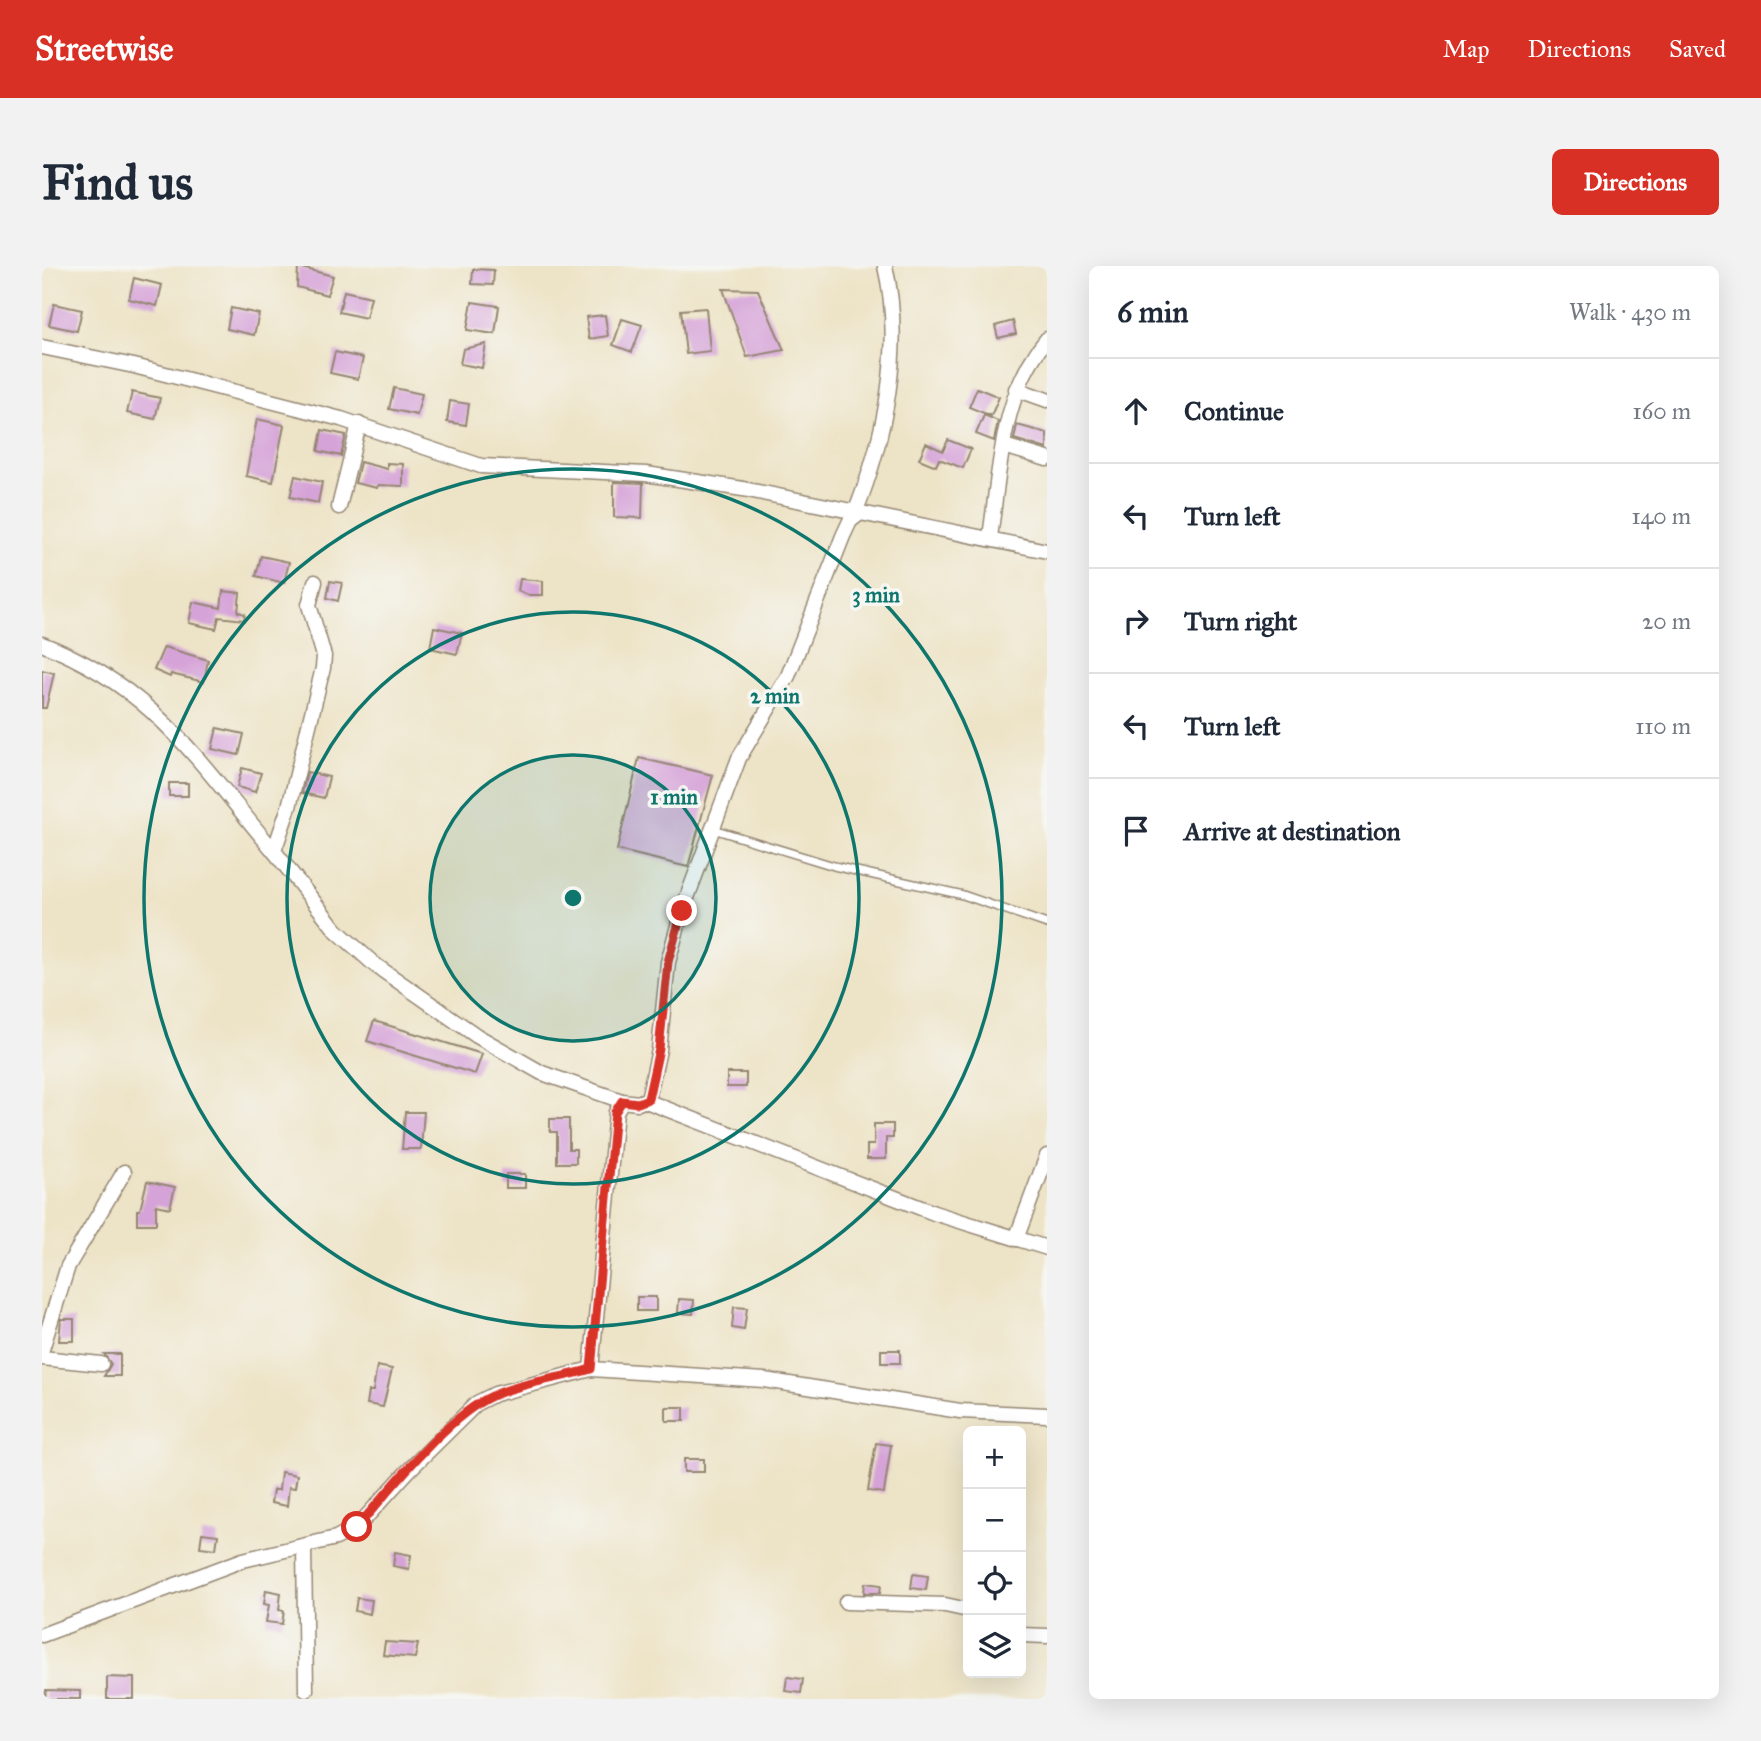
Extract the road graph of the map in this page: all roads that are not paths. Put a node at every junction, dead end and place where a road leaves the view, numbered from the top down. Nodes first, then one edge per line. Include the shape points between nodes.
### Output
1 (885, 266) edge
2 (1047, 339) edge
3 (42, 347) edge
4 (1016, 389) junction
5 (1047, 400) edge
6 (359, 424) junction
7 (1004, 446) junction
8 (1047, 459) edge
9 (339, 507) dead end
10 (857, 513) junction
11 (990, 537) junction
12 (1047, 551) edge
13 (315, 582) dead end
14 (42, 644) edge
15 (713, 829) junction
16 (274, 851) junction
17 (1047, 924) edge
18 (622, 1101) junction
19 (646, 1101) junction
20 (1047, 1156) edge
21 (124, 1172) dead end
22 (1016, 1239) junction
23 (1047, 1248) edge
24 (42, 1349) edge
25 (42, 1358) edge
26 (101, 1364) dead end
27 (591, 1369) junction
28 (1047, 1415) edge
29 (304, 1548) junction
30 (846, 1602) dead end
31 (963, 1609) edge
32 (42, 1635) edge
33 (1026, 1635) edge
34 (1047, 1636) edge
35 (306, 1690) dead end

1 - 10 street via 891,311 889,377 870,475
2 - 4 street
3 - 6 street
4 - 5 street
4 - 7 street
6 - 9 street
6 - 10 street via 481,466 646,474
7 - 8 street
7 - 11 street
10 - 11 street
10 - 15 street via 843,536 788,676 739,758
11 - 12 street
13 - 16 street via 309,605 324,656 323,668
14 - 16 street via 70,655 146,704 214,775
15 - 17 lane via 834,866 962,895
15 - 19 street via 668,962 659,1049
16 - 18 street via 336,930 375,965 477,1036 542,1073
18 - 19 street
18 - 27 street via 615,1112
19 - 22 street via 934,1213
20 - 22 street
21 - 24 street via 68,1266
22 - 23 street
25 - 26 street
27 - 28 street via 764,1380 960,1411
27 - 29 street via 477,1403 357,1527
29 - 32 street via 243,1560
29 - 35 street
30 - 31 street
33 - 34 street

